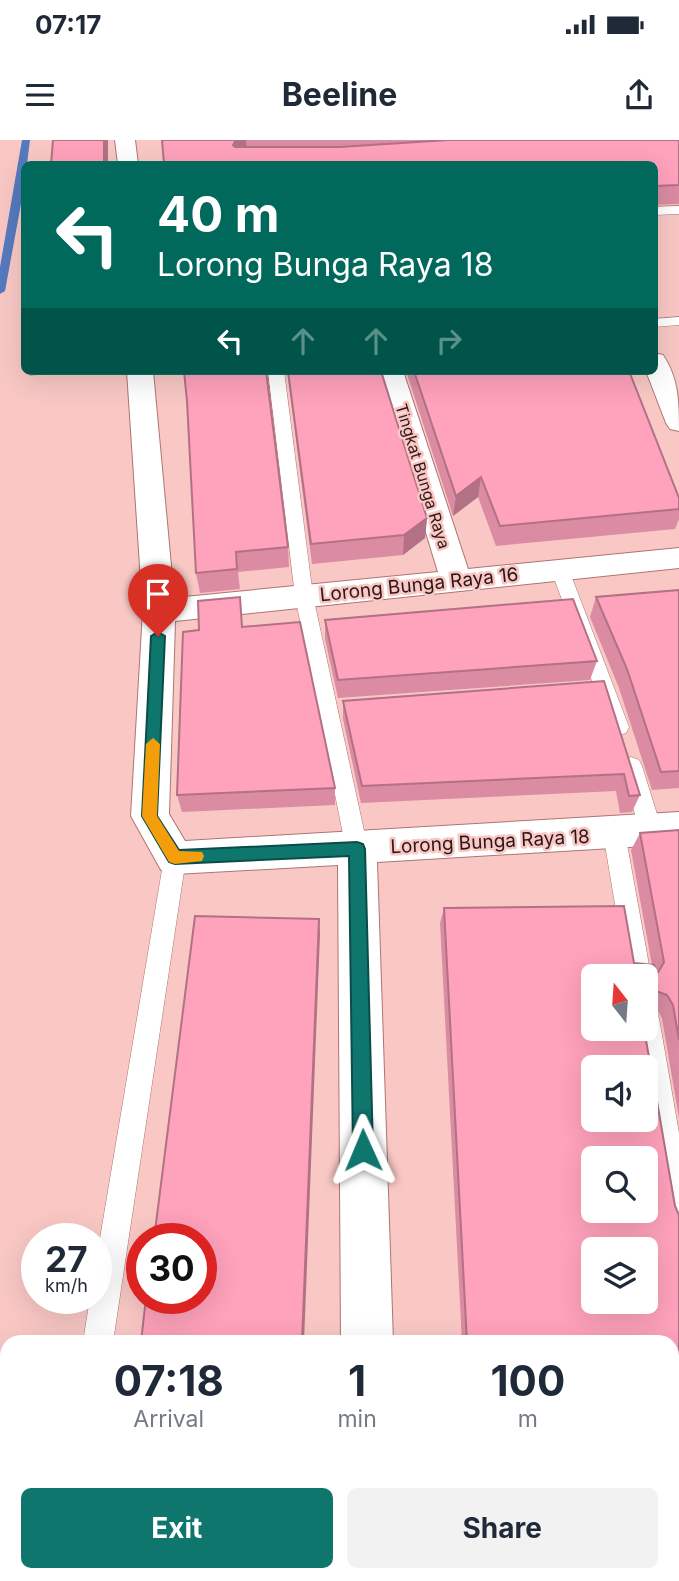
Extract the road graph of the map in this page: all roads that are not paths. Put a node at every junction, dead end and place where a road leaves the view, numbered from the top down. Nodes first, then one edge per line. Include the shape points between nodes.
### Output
1 (125, 140) edge
2 (128, 161) edge
3 (679, 210) edge
4 (658, 211) edge
5 (679, 321) edge
6 (658, 323) edge
7 (658, 370) edge
8 (140, 375) edge
9 (276, 375) edge
10 (391, 375) edge
11 (679, 423) edge
12 (679, 558) edge
13 (560, 570) junction
14 (456, 580) junction
15 (304, 596) junction
16 (159, 611) junction
17 (607, 689) junction
18 (580, 691) edge
19 (353, 708) edge
20 (326, 710) junction
21 (648, 830) edge
22 (357, 849) junction
23 (175, 858) junction
24 (640, 964) edge
25 (650, 1041) edge
26 (679, 1212) edge
27 (100, 1335) edge
28 (367, 1335) edge

1 - 2 street
3 - 4 lane
5 - 6 lane
7 - 11 street
8 - 16 street
9 - 15 lane
10 - 14 street, Tingkat Bunga Raya
12 - 13 street, Lorong Bunga Raya 16
13 - 14 street, Lorong Bunga Raya 16
13 - 17 lane
14 - 15 street, Lorong Bunga Raya 16
15 - 16 street, Lorong Bunga Raya 16
15 - 20 lane
16 - 23 street via 150,816
17 - 18 lane
17 - 21 lane
19 - 20 lane
20 - 22 lane
21 - 22 street, Lorong Bunga Raya 18
21 - 24 lane
22 - 23 street, Lorong Bunga Raya 18
22 - 28 street
23 - 27 lane
25 - 26 lane

